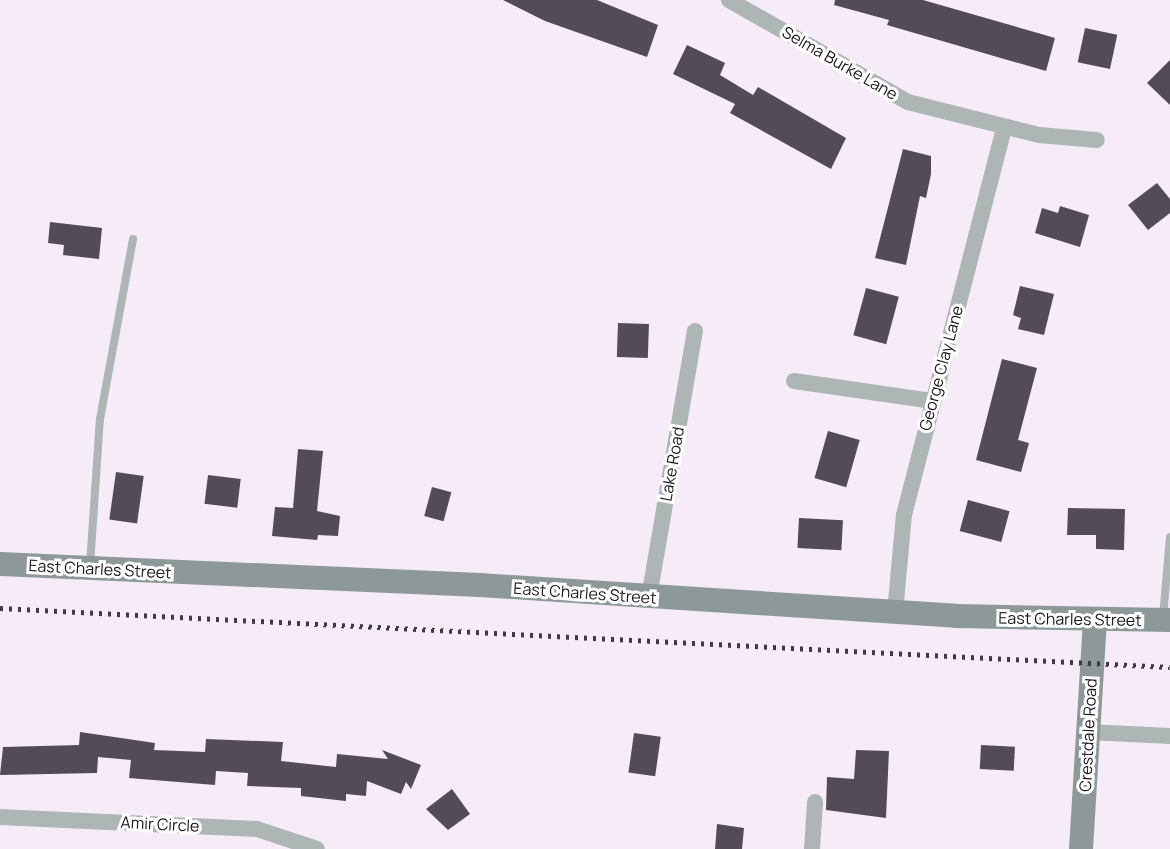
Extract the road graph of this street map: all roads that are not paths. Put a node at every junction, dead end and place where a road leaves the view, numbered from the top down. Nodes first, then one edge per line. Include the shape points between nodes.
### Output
1 (729, 0) edge
2 (1004, 127) junction
3 (1098, 140) dead end
4 (133, 239) dead end
5 (695, 331) dead end
6 (794, 381) dead end
7 (932, 401) junction
8 (1170, 537) edge
9 (0, 564) edge
10 (90, 568) junction
11 (649, 597) junction
12 (895, 613) junction
13 (1166, 620) edge
14 (1095, 621) junction
15 (1088, 732) junction
16 (1170, 736) edge
17 (815, 802) dead end
18 (0, 817) edge
19 (317, 849) edge
20 (812, 849) edge
21 (1081, 849) edge

1 - 2 street, Selma Burke Lane via 908,102
2 - 3 street, Selma Burke Lane
2 - 7 street, George Clay Lane
4 - 10 lane via 100,418
5 - 11 street, Lake Road
6 - 7 street
7 - 12 street, George Clay Lane via 904,515
8 - 13 lane
9 - 10 street, East Charles Street
10 - 11 street, East Charles Street
11 - 12 street, East Charles Street
12 - 14 street, East Charles Street
13 - 14 street, East Charles Street
14 - 15 street, Crestdale Road
15 - 16 street
15 - 21 street, Crestdale Road
17 - 20 street
18 - 19 street, Amir Circle via 256,829

